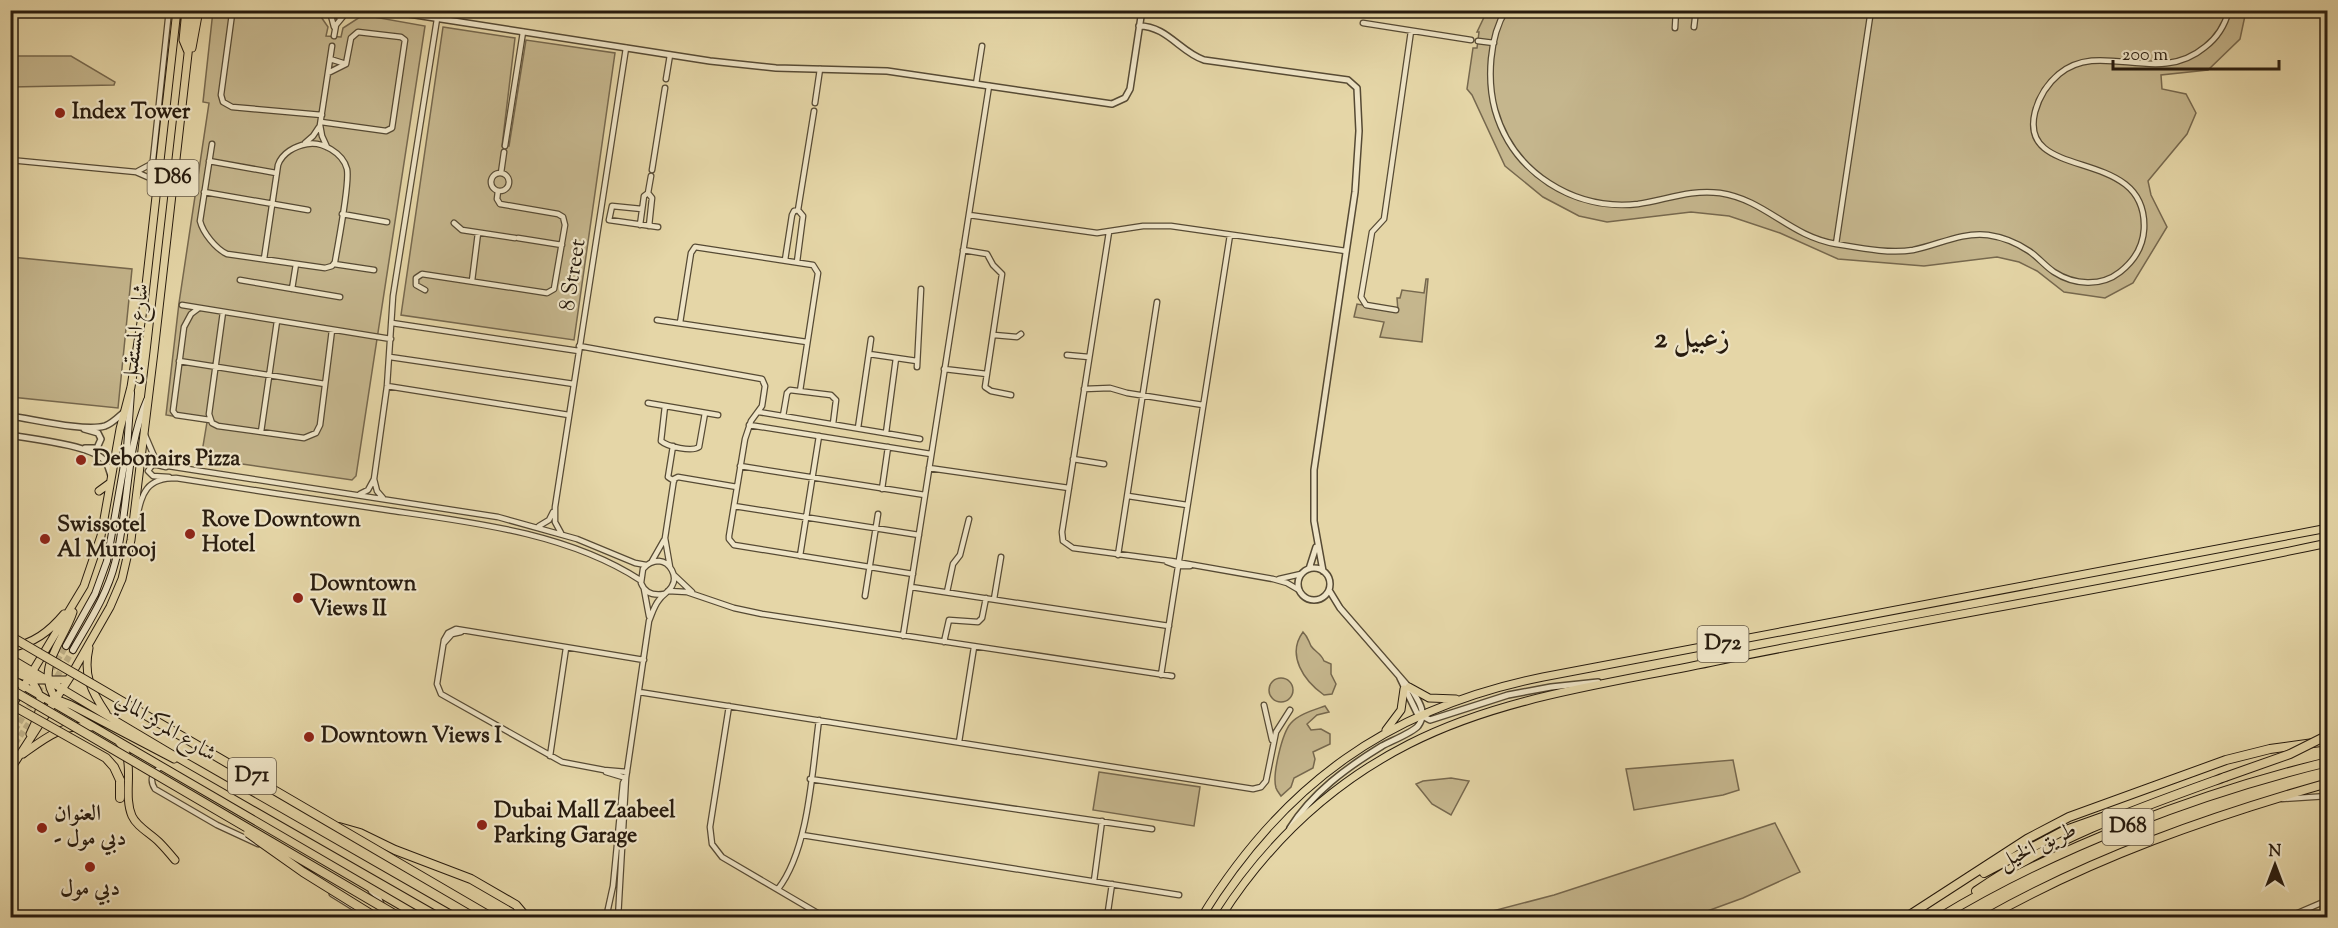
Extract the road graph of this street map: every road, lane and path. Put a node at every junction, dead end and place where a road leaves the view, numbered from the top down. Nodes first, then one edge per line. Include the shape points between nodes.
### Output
1 (186, 10) edge
2 (193, 10) edge
3 (199, 10) edge
4 (236, 10) edge
5 (252, 10) edge
6 (383, 10) edge
7 (1142, 10) edge
8 (1506, 10) edge
9 (1676, 10) edge
10 (1696, 10) edge
11 (1871, 10) edge
12 (2229, 10) edge
13 (175, 11) edge
14 (330, 11) edge
15 (348, 12) edge
16 (280, 14) dead end
17 (437, 19) junction
18 (1363, 23) dead end
19 (1139, 26) junction
20 (1694, 27) dead end
21 (1675, 28) dead end
22 (1411, 31) junction
23 (523, 32) junction
24 (166, 35) joint
25 (1471, 40) dead end
26 (1478, 41) dead end
27 (1494, 43) junction
28 (332, 46) dead end
29 (982, 46) dead end
30 (626, 48) junction
31 (188, 52) junction
32 (670, 55) junction
33 (330, 59) junction
34 (346, 64) junction
35 (820, 69) junction
36 (328, 73) junction
37 (666, 80) dead end
38 (976, 84) junction
39 (989, 86) junction
40 (665, 88) dead end
41 (815, 103) dead end
42 (814, 111) dead end
43 (322, 115) junction
44 (320, 123) junction
45 (212, 144) dead end
46 (303, 144) junction
47 (505, 146) dead end
48 (327, 147) junction
49 (504, 152) dead end
50 (10, 160) edge
51 (209, 161) junction
52 (153, 163) junction
53 (136, 172) junction
54 (276, 173) junction
55 (501, 173) junction
56 (152, 178) junction
57 (158, 186) junction
58 (498, 191) junction
59 (204, 192) junction
60 (648, 193) junction
61 (272, 204) junction
62 (308, 210) dead end
63 (798, 210) junction
64 (642, 212) junction
65 (342, 214) junction
66 (969, 215) junction
67 (650, 216) junction
68 (387, 222) dead end
69 (454, 223) dead end
70 (640, 225) junction
71 (649, 226) junction
72 (658, 227) dead end
73 (1108, 232) junction
74 (478, 233) junction
75 (1230, 235) junction
76 (1836, 244) junction
77 (562, 245) junction
78 (963, 250) junction
79 (1346, 251) junction
80 (264, 259) junction
81 (785, 260) junction
82 (797, 262) junction
83 (296, 264) junction
84 (334, 264) junction
85 (374, 270) dead end
86 (240, 280) dead end
87 (471, 281) junction
88 (292, 289) junction
89 (921, 289) dead end
90 (425, 290) dead end
91 (340, 297) dead end
92 (1157, 302) dead end
93 (182, 305) dead end
94 (198, 308) junction
95 (1396, 310) dead end
96 (223, 312) junction
97 (657, 320) dead end
98 (277, 321) junction
99 (392, 323) junction
100 (680, 323) junction
101 (332, 330) junction
102 (994, 334) junction
103 (1020, 334) dead end
104 (391, 339) junction
105 (871, 339) dead end
106 (807, 342) junction
107 (579, 348) junction
108 (869, 354) junction
109 (1067, 354) dead end
110 (390, 357) junction
111 (1089, 357) junction
112 (896, 358) junction
113 (179, 361) junction
114 (216, 367) junction
115 (944, 369) junction
116 (987, 374) junction
117 (269, 375) junction
118 (325, 384) junction
119 (574, 384) junction
120 (387, 386) junction
121 (131, 387) junction
122 (1084, 389) junction
123 (800, 391) junction
124 (1011, 395) dead end
125 (1142, 395) junction
126 (147, 400) junction
127 (648, 403) dead end
128 (1203, 405) junction
129 (665, 406) junction
130 (125, 410) junction
131 (705, 412) junction
132 (759, 412) junction
133 (569, 415) junction
134 (718, 415) dead end
135 (10, 416) edge
136 (783, 416) junction
137 (210, 420) junction
138 (833, 424) junction
139 (749, 425) junction
140 (75, 426) junction
141 (858, 428) junction
142 (261, 432) junction
143 (886, 433) junction
144 (10, 435) edge
145 (145, 435) junction
146 (819, 436) junction
147 (920, 439) dead end
148 (673, 446) junction
149 (71, 447) junction
150 (888, 447) junction
151 (931, 454) junction
152 (1073, 459) junction
153 (1104, 464) dead end
154 (740, 466) junction
155 (177, 468) junction
156 (929, 468) junction
157 (176, 478) junction
158 (813, 478) junction
159 (374, 479) junction
160 (110, 480) junction
161 (674, 480) junction
162 (737, 487) junction
163 (1069, 488) junction
164 (882, 489) junction
165 (99, 491) dead end
166 (359, 495) junction
167 (925, 495) junction
168 (1128, 496) junction
169 (383, 499) junction
170 (1187, 505) junction
171 (734, 506) junction
172 (555, 507) junction
173 (878, 514) dead end
174 (807, 517) junction
175 (969, 519) dead end
176 (536, 526) junction
177 (876, 528) junction
178 (2328, 528) edge
179 (132, 529) junction
180 (562, 534) junction
181 (919, 535) junction
182 (665, 538) junction
183 (1317, 542) junction
184 (2328, 543) edge
185 (1118, 555) junction
186 (801, 556) junction
187 (1001, 557) dead end
188 (648, 564) junction
189 (1178, 564) junction
190 (870, 567) junction
191 (1308, 569) junction
192 (672, 571) junction
193 (1323, 571) junction
194 (913, 574) junction
195 (1301, 574) junction
196 (1273, 579) junction
197 (640, 580) junction
198 (911, 587) junction
199 (644, 589) junction
200 (1299, 590) junction
201 (1329, 590) junction
202 (666, 592) junction
203 (947, 592) junction
204 (694, 594) junction
205 (865, 596) dead end
206 (986, 598) junction
207 (1320, 599) junction
208 (994, 600) junction
209 (75, 601) junction
210 (1340, 608) junction
211 (650, 621) junction
212 (1169, 626) junction
213 (10, 636) edge
214 (903, 636) junction
215 (91, 640) junction
216 (944, 642) junction
217 (66, 646) tunnel mouth
218 (974, 647) junction
219 (10, 648) edge
220 (566, 648) junction
221 (73, 650) tunnel mouth
222 (13, 659) edge
223 (644, 660) junction
224 (49, 668) junction
225 (11, 671) edge
226 (33, 671) junction
227 (1161, 675) junction
228 (1172, 676) dead end
229 (10, 678) edge
230 (30, 679) junction
231 (69, 679) junction
232 (48, 680) junction
233 (1610, 683) junction
234 (25, 686) junction
235 (1406, 688) junction
236 (10, 689) edge
237 (63, 689) junction
238 (639, 692) junction
239 (39, 696) junction
240 (1464, 698) junction
241 (15, 700) edge
242 (55, 701) junction
243 (71, 705) junction
244 (1264, 705) dead end
245 (729, 706) junction
246 (10, 709) edge
247 (1290, 710) dead end
248 (40, 712) junction
249 (72, 714) junction
250 (107, 715) junction
251 (1422, 715) junction
252 (819, 720) junction
253 (97, 728) junction
254 (1381, 735) junction
255 (2328, 735) edge
256 (115, 738) junction
257 (2328, 741) edge
258 (959, 742) junction
259 (1272, 744) junction
260 (550, 756) junction
261 (19, 758) junction
262 (185, 762) junction
263 (2328, 762) edge
264 (164, 766) junction
265 (10, 770) edge
266 (604, 770) junction
267 (627, 772) junction
268 (626, 778) junction
269 (810, 778) junction
270 (2328, 783) edge
271 (2328, 796) edge
272 (120, 798) dead end
273 (2165, 799) junction
274 (2271, 799) junction
275 (234, 820) junction
276 (1102, 821) junction
277 (339, 826) junction
278 (1152, 829) dead end
279 (1289, 830) junction
280 (802, 835) junction
281 (175, 860) dead end
282 (1094, 881) junction
283 (1961, 883) junction
284 (363, 884) junction
285 (1112, 884) junction
286 (778, 889) junction
287 (1179, 895) dead end
288 (2328, 900) edge
289 (1947, 912) junction
290 (377, 918) edge
291 (401, 918) edge
292 (422, 918) edge
293 (457, 918) edge
294 (492, 918) edge
295 (527, 918) edge
296 (606, 918) edge
297 (618, 918) edge
298 (826, 918) edge
299 (1107, 918) edge
300 (1202, 918) edge
301 (1220, 918) edge
302 (1905, 918) edge
303 (1939, 918) edge
304 (1986, 918) edge
305 (2286, 918) edge

1 - 31 main road via 183,40
2 - 31 main road, شارع المستقبل / D86
3 - 31 main road via 194,42
4 - 43 street via 232,14 223,102 232,107
5 - 16 street
6 - 17 street
7 - 19 street
8 - 27 street
9 - 21 street
10 - 20 street
11 - 76 street
12 - 76 street via 2215,38 2191,57 2161,65 2098,60 2080,63 2057,76 2039,101 2034,124 2042,147 2061,158 2115,176 2139,201 2144,219 2142,243 2118,274 2097,282 2070,280 2026,249 1988,235 1959,236 1904,251
13 - 24 main road via 172,31
13 - 57 main road, شارع المستقبل / D86
14 - 15 street via 338,16
14 - 15 street via 334,33
17 - 23 street
17 - 99 street
18 - 22 street
19 - 39 street via 1130,89 1119,102 1107,104
19 - 79 street via 1161,31 1204,60 1355,84 1359,141
22 - 25 street
22 - 95 street via 1384,219 1372,232 1361,297 1366,305
23 - 30 street
23 - 47 street
24 - 52 street
26 - 27 street
27 - 76 street via 1492,89 1502,128 1522,161 1555,188 1588,201 1616,205 1646,203 1684,193 1727,195 1755,204 1807,237
28 - 33 street
29 - 38 street
30 - 32 street
30 - 107 street, 8 Street
31 - 126 main road, شارع المستقبل / D86
32 - 35 street via 754,66
32 - 37 street
33 - 34 street
33 - 36 street
34 - 36 street
34 - 44 street via 351,38 358,32 405,40 392,128 386,131
35 - 38 street via 887,71
35 - 41 street
36 - 43 street
38 - 39 street
39 - 66 street
40 - 60 street
42 - 63 street
43 - 44 street
44 - 46 street via 314,136
44 - 48 street
45 - 51 street
46 - 48 street
46 - 54 street via 282,156
48 - 65 street via 342,159 347,171
49 - 55 street
50 - 53 street
51 - 54 street
51 - 59 street
52 - 53 street
52 - 56 street
53 - 56 street
54 - 61 street
55 - 58 street via 509,183
55 - 58 street via 490,181
56 - 57 street
57 - 121 main road, شارع المستقبل / D86
58 - 77 street via 500,204 561,215 565,222
59 - 61 street
59 - 80 street via 200,223 219,249 227,254
60 - 64 street
60 - 67 street via 652,198
61 - 62 street
61 - 80 street
63 - 81 street via 792,215
63 - 82 street via 803,216
64 - 67 street
64 - 70 street
64 - 70 street via 614,206 610,209 611,222
65 - 68 street
65 - 84 street
66 - 73 street
66 - 78 street
67 - 71 street
69 - 74 street via 462,230
70 - 71 street
71 - 72 street
73 - 75 street via 1162,225
73 - 111 street
74 - 77 street
74 - 87 street
75 - 79 street
75 - 128 street
77 - 87 street via 555,286 549,292
78 - 102 street via 987,254 1002,274
78 - 115 street
79 - 183 street via 1316,455 1313,500
80 - 83 street
81 - 82 street
81 - 100 street via 695,247
82 - 106 street via 818,270
83 - 84 street via 325,268
83 - 88 street
84 - 85 street
86 - 88 street
87 - 90 street via 422,274 416,278 416,285
88 - 91 street
89 - 112 street via 917,364
92 - 125 street
93 - 94 street
94 - 96 street
94 - 113 street via 184,327
96 - 98 street
96 - 114 street
97 - 100 street
98 - 101 street
98 - 117 street
99 - 104 street
99 - 107 street
100 - 106 street
101 - 104 street
101 - 118 street
102 - 103 street
102 - 116 street
104 - 110 street
105 - 108 street
106 - 123 street
107 - 119 street, 8 Street
107 - 132 street via 758,377 765,386
108 - 112 street
108 - 141 street
109 - 111 street
110 - 119 street
110 - 120 street
111 - 122 street
112 - 143 street
113 - 114 street
113 - 137 street via 173,413
114 - 117 street
114 - 137 street
115 - 116 street
115 - 151 street
116 - 124 street via 987,390
117 - 118 street
117 - 142 street
118 - 142 street via 320,425 313,436
119 - 133 street, 8 Street
120 - 133 street
120 - 159 street
121 - 130 main road
121 - 217 main road, شارع المستقبل / D86 via 129,433 110,550 95,594
122 - 125 street via 1110,388
122 - 152 street
123 - 136 street via 786,393
123 - 138 street via 835,397
125 - 128 street
125 - 168 street
126 - 145 main road
126 - 221 main road, شارع المستقبل / D86 via 138,424 111,575
127 - 129 street
128 - 170 street
129 - 131 street
129 - 148 street via 661,438
130 - 140 street via 103,426
130 - 160 main road
131 - 134 street
131 - 148 street via 698,448
132 - 136 street
132 - 139 street
133 - 172 street, 8 Street
135 - 140 street
136 - 138 street
137 - 142 street via 218,426
138 - 141 street
139 - 146 street
139 - 154 street
140 - 149 street via 98,433 101,442 94,449
141 - 143 street
143 - 147 street
144 - 149 street
145 - 155 street via 158,460
145 - 179 main road
146 - 150 street
146 - 158 street
148 - 161 street via 668,477
149 - 160 street via 100,457 108,466
150 - 151 street
150 - 164 street
151 - 156 street
152 - 153 street
152 - 163 street
154 - 158 street
154 - 162 street
155 - 157 street via 153,464 148,471 153,476
155 - 166 street
156 - 163 street
156 - 167 street
157 - 179 street via 159,480 145,491
157 - 197 street via 495,528 585,553
158 - 164 street
158 - 174 street
159 - 166 street via 368,490
159 - 169 street via 376,491
160 - 165 main road
160 - 209 main road via 98,548
161 - 162 street via 678,477
161 - 182 street
162 - 171 street
163 - 185 street via 1061,537 1065,544
164 - 167 street
166 - 169 street
167 - 181 street
168 - 170 street
168 - 185 street
169 - 176 street
170 - 189 street
171 - 174 street
171 - 186 street via 731,543
172 - 176 street via 549,520
172 - 180 street via 555,522
173 - 177 street
174 - 177 street
174 - 186 street
175 - 203 street
176 - 180 street
177 - 181 street
177 - 190 street
178 - 240 main road, D72 via 1535,679
179 - 215 main road via 118,589
180 - 188 street via 635,563
181 - 194 street
182 - 188 street
182 - 192 street
183 - 191 street
183 - 193 street
184 - 233 main road, D72
185 - 189 street
186 - 190 street
187 - 208 street
188 - 192 street via 662,562
188 - 197 street
189 - 196 street
189 - 212 street
190 - 194 street
190 - 205 street
191 - 193 street
191 - 195 street
192 - 202 street via 673,583
192 - 204 street
193 - 201 street
194 - 198 street
195 - 196 street
195 - 200 street
196 - 200 street
197 - 199 street
198 - 203 street
198 - 214 street
199 - 202 street via 653,594
199 - 211 street
200 - 207 street via 1308,599
201 - 207 street
201 - 210 street
202 - 204 street
202 - 211 street
203 - 206 street
204 - 214 street via 762,615
206 - 208 street
206 - 216 street via 978,622 949,620
207 - 210 street
208 - 212 street
209 - 219 main road via 44,635
209 - 224 main road
209 - 226 main road
210 - 235 street
211 - 223 street
212 - 227 street
213 - 277 highway, D71, bridge
214 - 216 street
215 - 231 main road
215 - 250 main road via 87,678
216 - 218 street
218 - 227 street
218 - 258 street
220 - 223 street
220 - 260 street
220 - 260 street via 467,632 452,634 444,645 439,680 448,697
222 - 225 main road via 19,669
222 - 226 main road, شارع المركز المالي / D71
222 - 230 main road
223 - 238 street
224 - 231 main road
224 - 232 main road
225 - 230 main road
226 - 230 main road
226 - 232 main road, شارع المركز المالي / D71
227 - 228 street
229 - 234 main road, شارع المركز المالي / D71
230 - 232 main road
230 - 234 main road
230 - 239 main road
231 - 232 main road
231 - 237 main road
232 - 237 main road, شارع المركز المالي / D71
232 - 242 main road
233 - 251 street via 1588,682 1537,690 1480,703 1436,720 1427,720
233 - 279 main road, D72 via 1494,709 1427,735 1355,775
234 - 239 main road, شارع المركز المالي / D71
234 - 241 main road
235 - 240 main road via 1429,698
235 - 251 street via 1422,708
235 - 254 main road via 1401,710
236 - 275 highway, D71, bridge
237 - 242 main road
237 - 250 main road, شارع المركز المالي / D71
238 - 245 street
238 - 267 street
239 - 241 main road
239 - 242 main road, شارع المركز المالي / D71
239 - 248 main road
240 - 251 main road, D72
241 - 246 main road
241 - 248 main road via 31,702
241 - 272 highway, bridge via 103,756 120,780
242 - 243 main road
242 - 249 main road, شارع المركز المالي / D71
242 - 261 main road
243 - 249 main road via 67,708
243 - 262 main road
244 - 259 street
245 - 252 street
245 - 286 street via 710,827 712,844 722,857
247 - 259 street
248 - 261 main road
249 - 253 main road, شارع المركز المالي / D71
250 - 262 main road, شارع المركز المالي / D71
251 - 254 main road, D72
251 - 279 street via 1416,728 1365,757 1326,786
252 - 258 street
252 - 269 street
253 - 256 main road, شارع المركز المالي / D71
253 - 261 main road via 61,730
254 - 300 main road, D72 via 1327,771 1287,807 1236,866
255 - 273 highway, bridge via 2290,754
256 - 264 main road, شارع المركز المالي / D71
256 - 281 main road via 126,755 128,803 134,820
257 - 283 highway via 2226,759 2080,813 2027,839
258 - 259 street via 1253,789 1266,781
260 - 266 street via 574,766
261 - 265 main road
262 - 293 main road, شارع المركز المالي / D71
263 - 289 highway, طريق الخيل / D68 via 2241,786 2124,828
264 - 284 main road, شارع المركز المالي / D71
264 - 284 street via 152,776 158,791 263,847 360,914 374,917 381,911 381,902
266 - 267 street
266 - 268 street
267 - 268 street
268 - 296 street
268 - 297 street
269 - 276 street
269 - 280 street
270 - 274 highway, طريق الخيل / D68
271 - 274 street
273 - 283 highway via 2143,802 2063,831
273 - 289 highway via 2050,846
274 - 304 highway, طريق الخيل / D68 via 2119,853
275 - 290 highway, bridge via 284,859
275 - 291 highway, D71, bridge
276 - 278 street
276 - 282 street
277 - 294 highway, D71, bridge
277 - 295 highway via 462,875 516,905
279 - 301 main road, D72 via 1250,873
280 - 282 street
280 - 286 street via 792,868
282 - 285 street
283 - 302 highway
284 - 292 main road, شارع المركز المالي / D71
285 - 287 street
285 - 299 street
286 - 298 street
288 - 305 street
289 - 303 highway, طريق الخيل / D68

